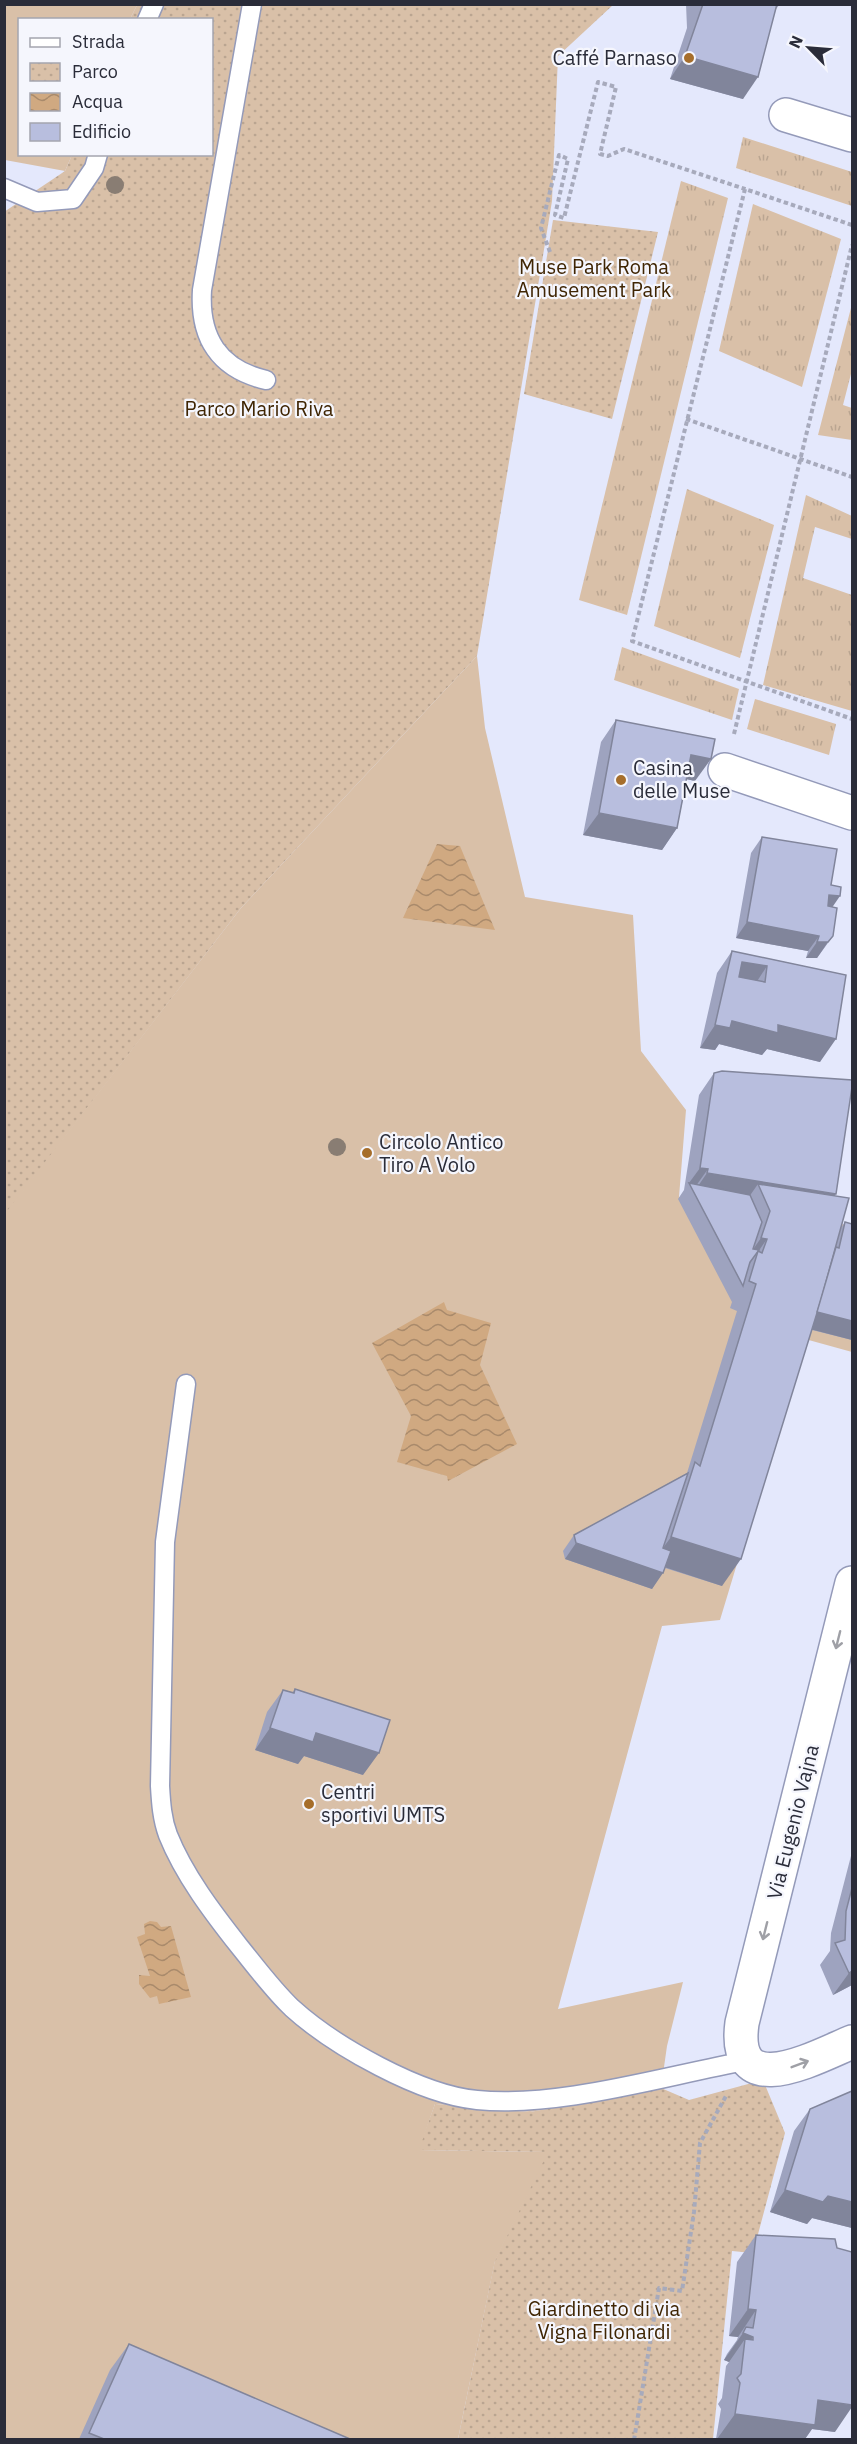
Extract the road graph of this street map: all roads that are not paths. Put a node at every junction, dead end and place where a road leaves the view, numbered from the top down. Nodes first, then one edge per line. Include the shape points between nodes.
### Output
1 (154, 4) edge
2 (252, 4) edge
3 (148, 18) edge
4 (786, 115) dead end
5 (852, 135) edge
6 (97, 156) edge
7 (4, 188) edge
8 (266, 380) dead end
9 (725, 770) road end
10 (852, 813) edge
11 (186, 1384) dead end
12 (852, 1583) edge
13 (852, 2042) edge
14 (746, 2061) junction

1 - 3 lane
2 - 8 lane via 201,309 213,347 237,370
4 - 5 street
6 - 7 lane via 73,199 37,202
9 - 10 street
11 - 14 lane via 165,1542 162,1815 178,1856 210,1907 261,1973 292,2008 377,2065 444,2093 477,2100 592,2093
12 -> 14 street, Via Eugenio Vajna via 742,2023 740,2044
14 -> 13 street via 766,2069 790,2067

